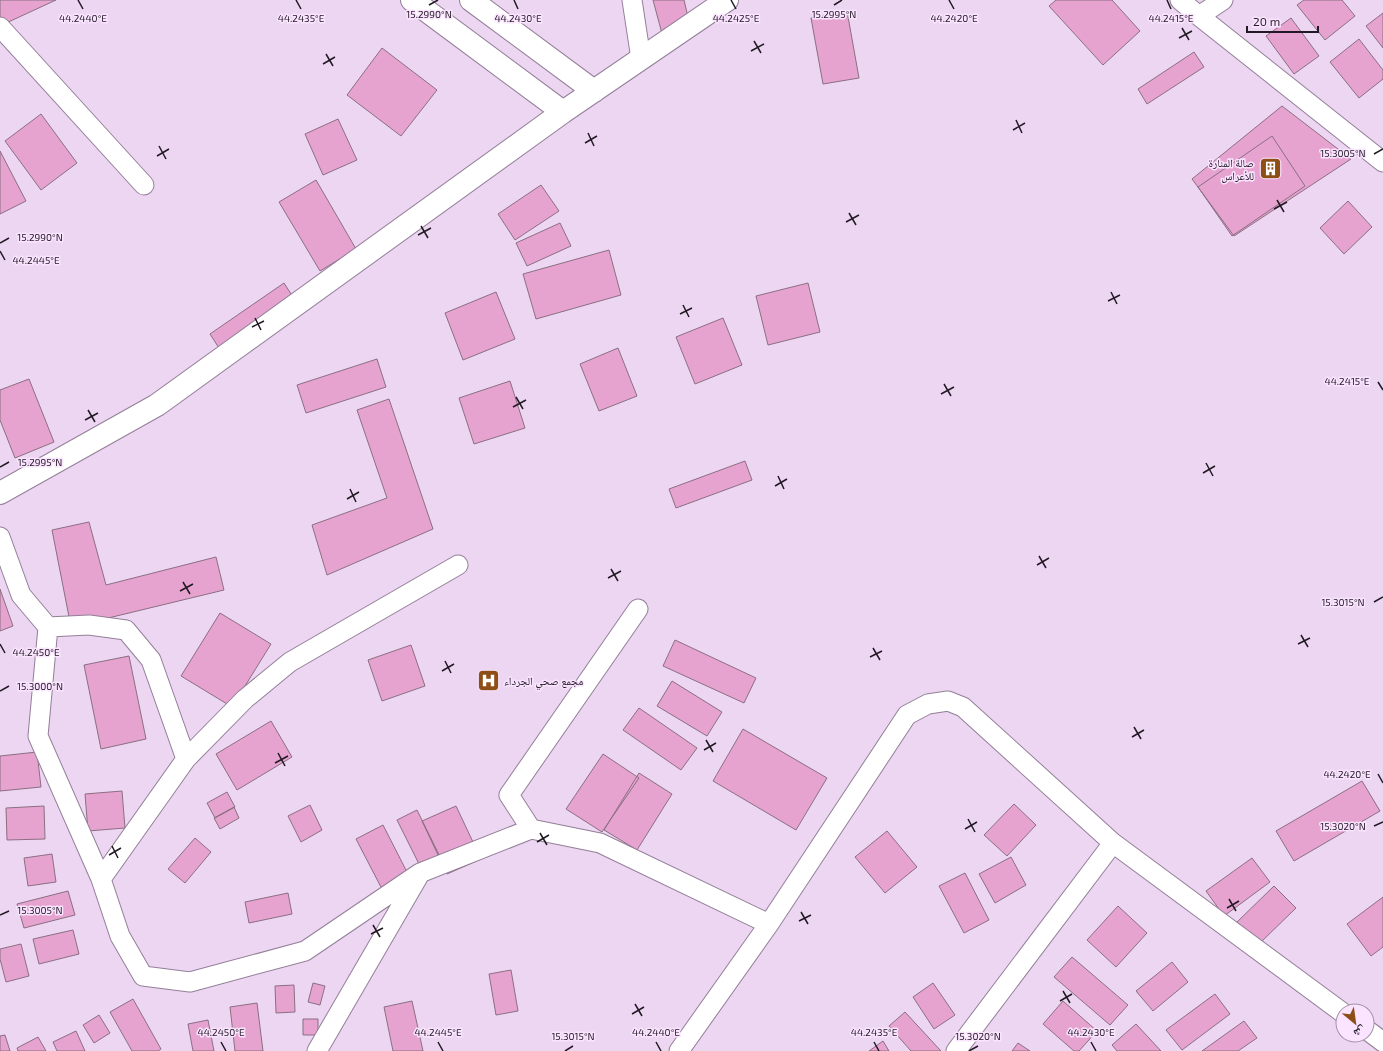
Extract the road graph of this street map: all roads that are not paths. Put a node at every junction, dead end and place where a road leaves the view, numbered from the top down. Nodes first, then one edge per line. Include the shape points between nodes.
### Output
1 (412, 0) edge
2 (471, 0) edge
3 (632, 0) edge
4 (727, 0) edge
5 (1180, 0) edge
6 (1223, 0) edge
7 (1199, 16) junction
8 (0, 28) edge
9 (641, 59) junction
10 (594, 91) junction
11 (563, 112) junction
12 (1383, 162) edge
13 (144, 185) dead end
14 (0, 493) edge
15 (0, 537) edge
16 (458, 565) dead end
17 (638, 609) dead end
18 (48, 627) junction
19 (186, 759) junction
20 (531, 829) junction
21 (1113, 843) junction
22 (420, 873) junction
23 (101, 879) junction
24 (768, 924) junction
25 (1335, 1006) edge
26 (317, 1051) edge
27 (679, 1051) edge
28 (956, 1051) edge

1 - 11 street
2 - 10 street
3 - 9 street
4 - 9 street
5 - 7 street
6 - 7 street
7 - 12 street
8 - 13 street
9 - 10 street
10 - 11 street
11 - 14 street via 157,405
15 - 18 street via 21,595
16 - 19 street via 290,662 245,699
17 - 20 street via 508,795
18 - 19 street via 88,625 126,630 151,660
18 - 23 street via 38,736
19 - 23 street
20 - 22 street
20 - 24 street via 600,843
21 - 24 street via 963,707 948,701 928,704 907,715
21 - 25 street
21 - 28 street
22 - 23 street via 305,951 190,982 143,976 120,936
22 - 26 street
24 - 27 street

